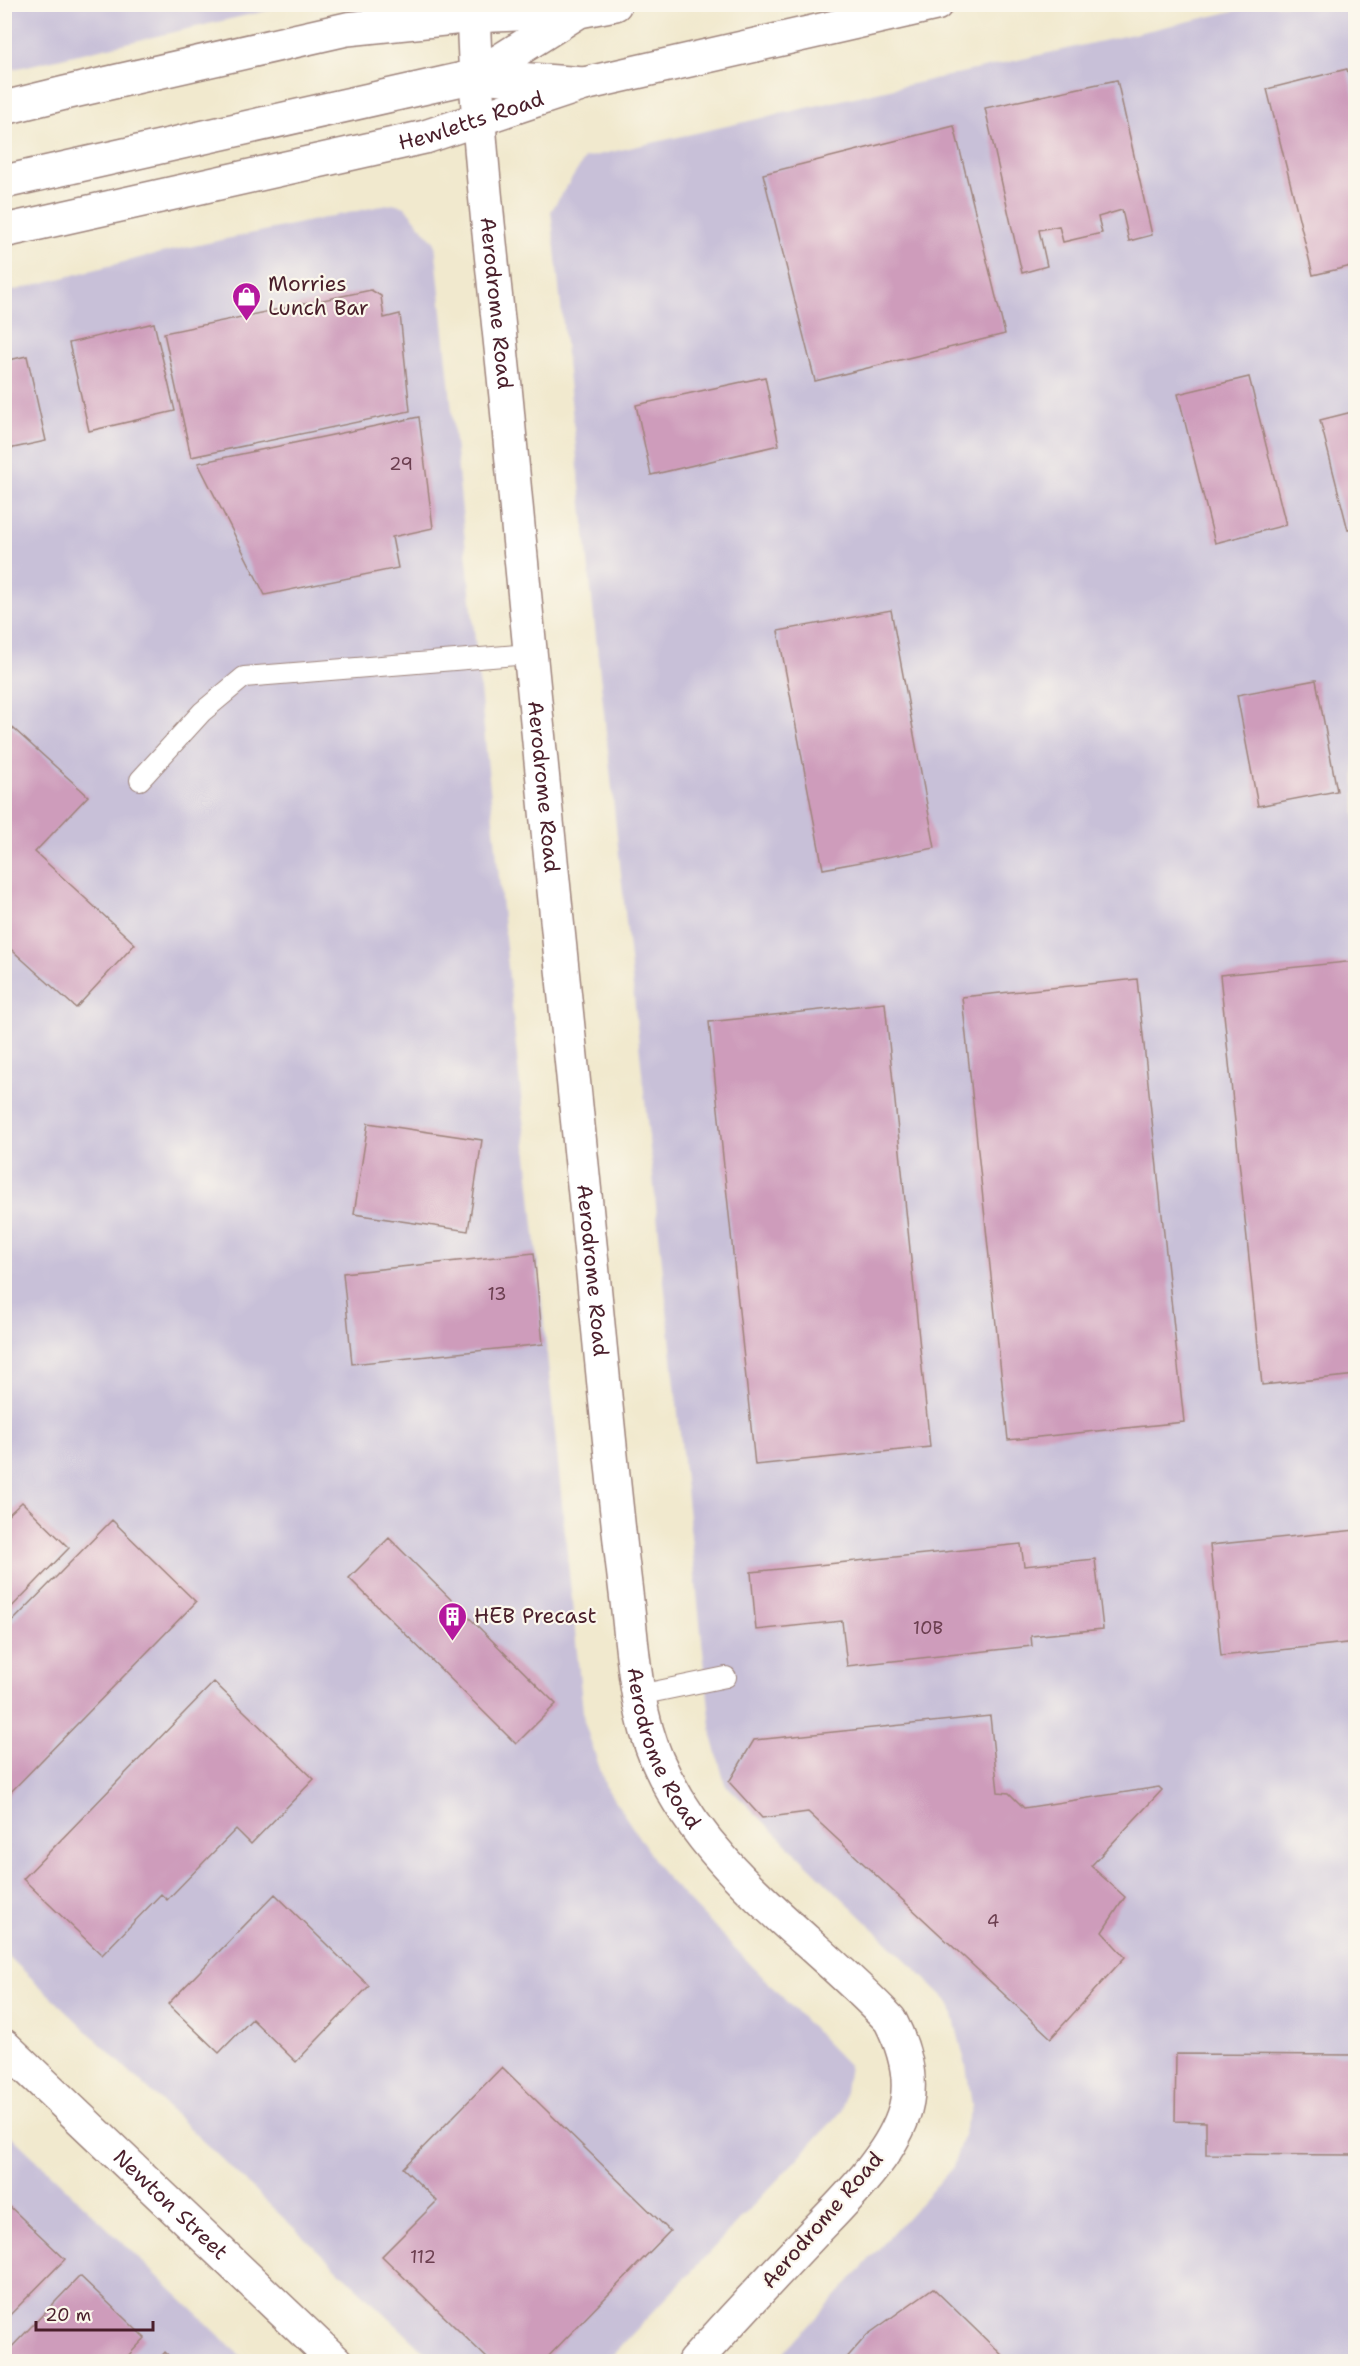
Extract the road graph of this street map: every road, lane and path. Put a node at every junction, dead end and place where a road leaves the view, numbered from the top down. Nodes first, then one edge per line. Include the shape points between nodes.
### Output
1 (615, 4) edge
2 (936, 4) edge
3 (473, 10) edge
4 (579, 11) junction
5 (476, 76) junction
6 (584, 84) junction
7 (4, 108) edge
8 (478, 121) junction
9 (4, 182) edge
10 (4, 231) edge
11 (530, 654) junction
12 (140, 780) dead end
13 (726, 1677) dead end
14 (639, 1695) junction
15 (4, 2046) edge
16 (336, 2361) edge
17 (694, 2361) edge

1 - 4 main road
2 - 6 main road, Hewletts Road
3 - 4 main road
3 - 5 main road, Aerodrome Road
3 - 7 main road via 347,29
4 - 5 main road
5 - 6 main road
5 - 8 main road, Aerodrome Road
5 - 9 main road
6 - 8 main road, Hewletts Road
8 - 10 main road, Hewletts Road via 424,137
8 - 11 main road, Aerodrome Road
11 - 12 lane via 244,677 202,712
11 - 14 main road, Aerodrome Road via 617,1516
13 - 14 lane
14 - 17 main road, Aerodrome Road via 655,1755 695,1829 729,1868 890,2020 909,2074 904,2115 874,2165
15 - 16 main road, Newton Street

